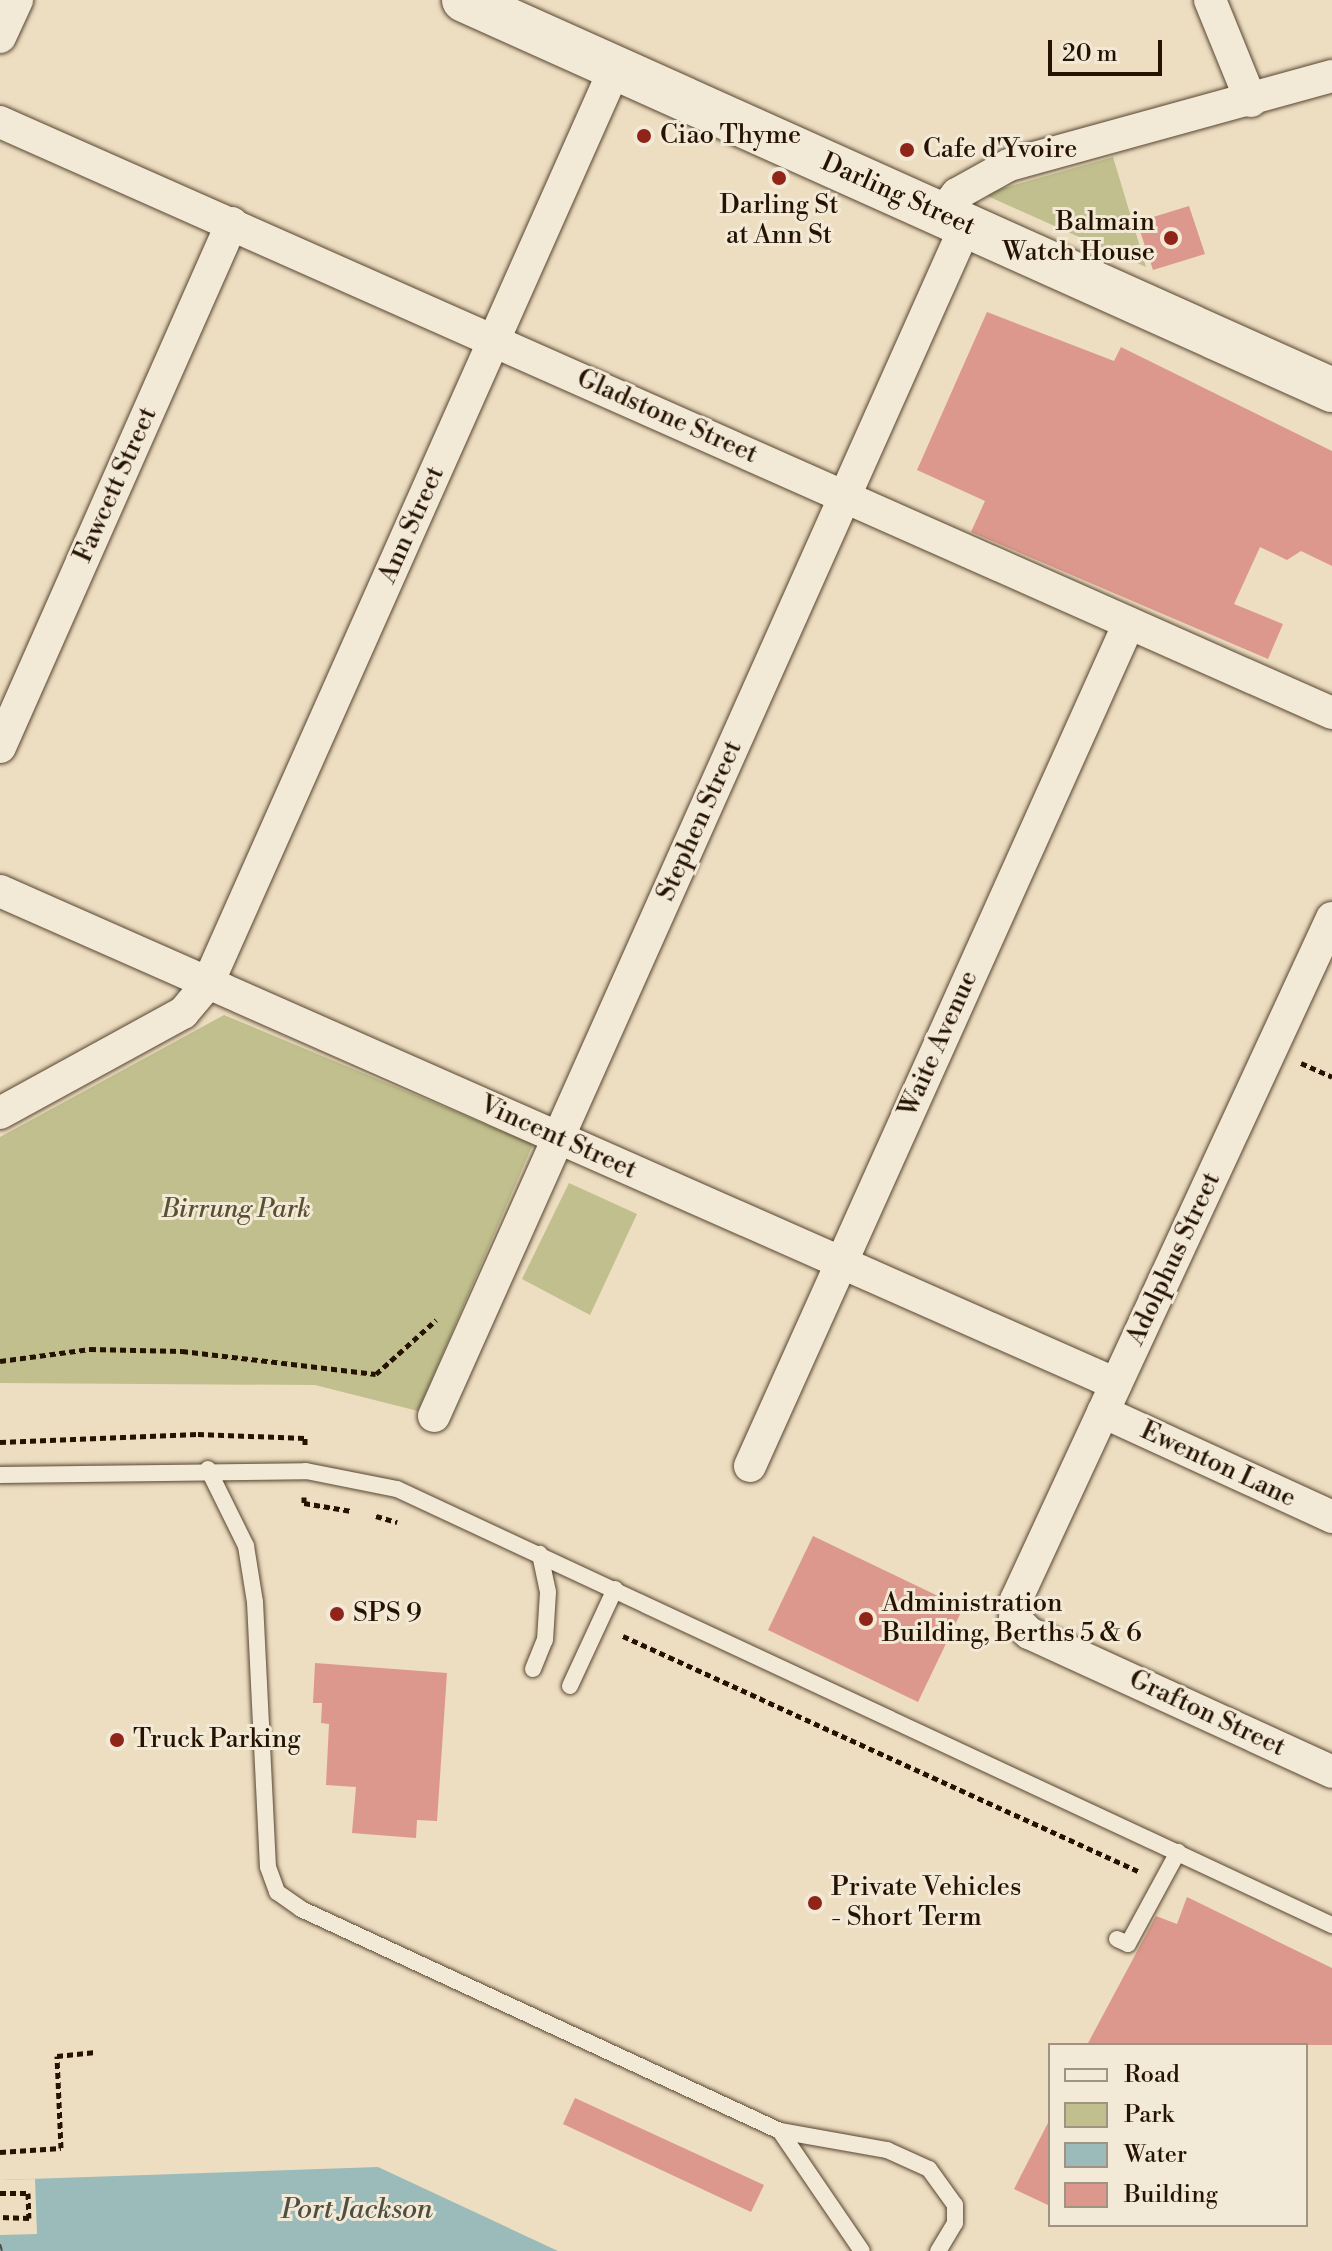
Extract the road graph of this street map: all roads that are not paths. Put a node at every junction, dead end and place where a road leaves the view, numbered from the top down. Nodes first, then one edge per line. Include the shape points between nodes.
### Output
1 (17, 0) edge
2 (464, 0) edge
3 (1210, 0) edge
4 (0, 37) edge
5 (615, 68) junction
6 (1332, 76) edge
7 (1251, 101) junction
8 (0, 122) edge
9 (953, 220) junction
10 (232, 223) junction
11 (494, 339) junction
12 (1332, 390) edge
13 (846, 496) junction
14 (1129, 623) junction
15 (1332, 713) edge
16 (0, 747) edge
17 (0, 891) edge
18 (1332, 918) edge
19 (208, 983) junction
20 (0, 1113) edge
21 (559, 1138) junction
22 (841, 1263) junction
23 (1110, 1398) junction
24 (434, 1416) dead end
25 (750, 1466) dead end
26 (208, 1469) junction
27 (0, 1475) edge
28 (1332, 1517) edge
29 (540, 1554) junction
30 (615, 1589) junction
31 (1016, 1600) joint
32 (533, 1669) dead end
33 (570, 1686) dead end
34 (1332, 1772) edge
35 (1178, 1852) junction
36 (1332, 1925) edge
37 (1117, 1939) dead end
38 (780, 2131) junction
39 (862, 2251) edge
40 (938, 2251) edge

1 - 4 street
2 - 5 street, Darling Street
3 - 7 street
5 - 9 street, Darling Street
5 - 11 street, Ann Street
6 - 7 street
7 - 9 street via 1009,165 957,194
8 - 10 street, Gladstone Street
9 - 12 street, Darling Street
9 - 13 street, Stephen Street
10 - 11 street, Gladstone Street
10 - 16 street, Fawcett Street
11 - 13 street, Gladstone Street
11 - 19 street, Ann Street
13 - 14 street, Gladstone Street
13 - 21 street, Stephen Street
14 - 15 street, Gladstone Street
14 - 22 street, Waite Avenue
17 - 19 street, Vincent Street
18 - 23 street, Adolphus Street
19 - 20 street, Ann Street via 183,1013
19 - 21 street, Vincent Street
21 - 22 street, Vincent Street
21 - 24 street, Stephen Street
22 - 23 street, Vincent Street
22 - 25 street, Waite Avenue
23 - 28 street, Ewenton Lane
23 - 31 street, Adolphus Street
26 - 27 lane
26 - 29 lane via 306,1471 397,1489
26 - 38 lane via 249,1560 268,1867 277,1892 301,1909
29 - 30 lane
29 - 32 lane via 548,1592 546,1628
30 - 33 lane
30 - 35 lane
31 - 34 street, Grafton Street via 1015,1619 1029,1633
35 - 36 lane
35 - 37 lane via 1128,1944
38 - 39 lane
38 - 40 lane via 887,2150 929,2169 955,2205 955,2223

